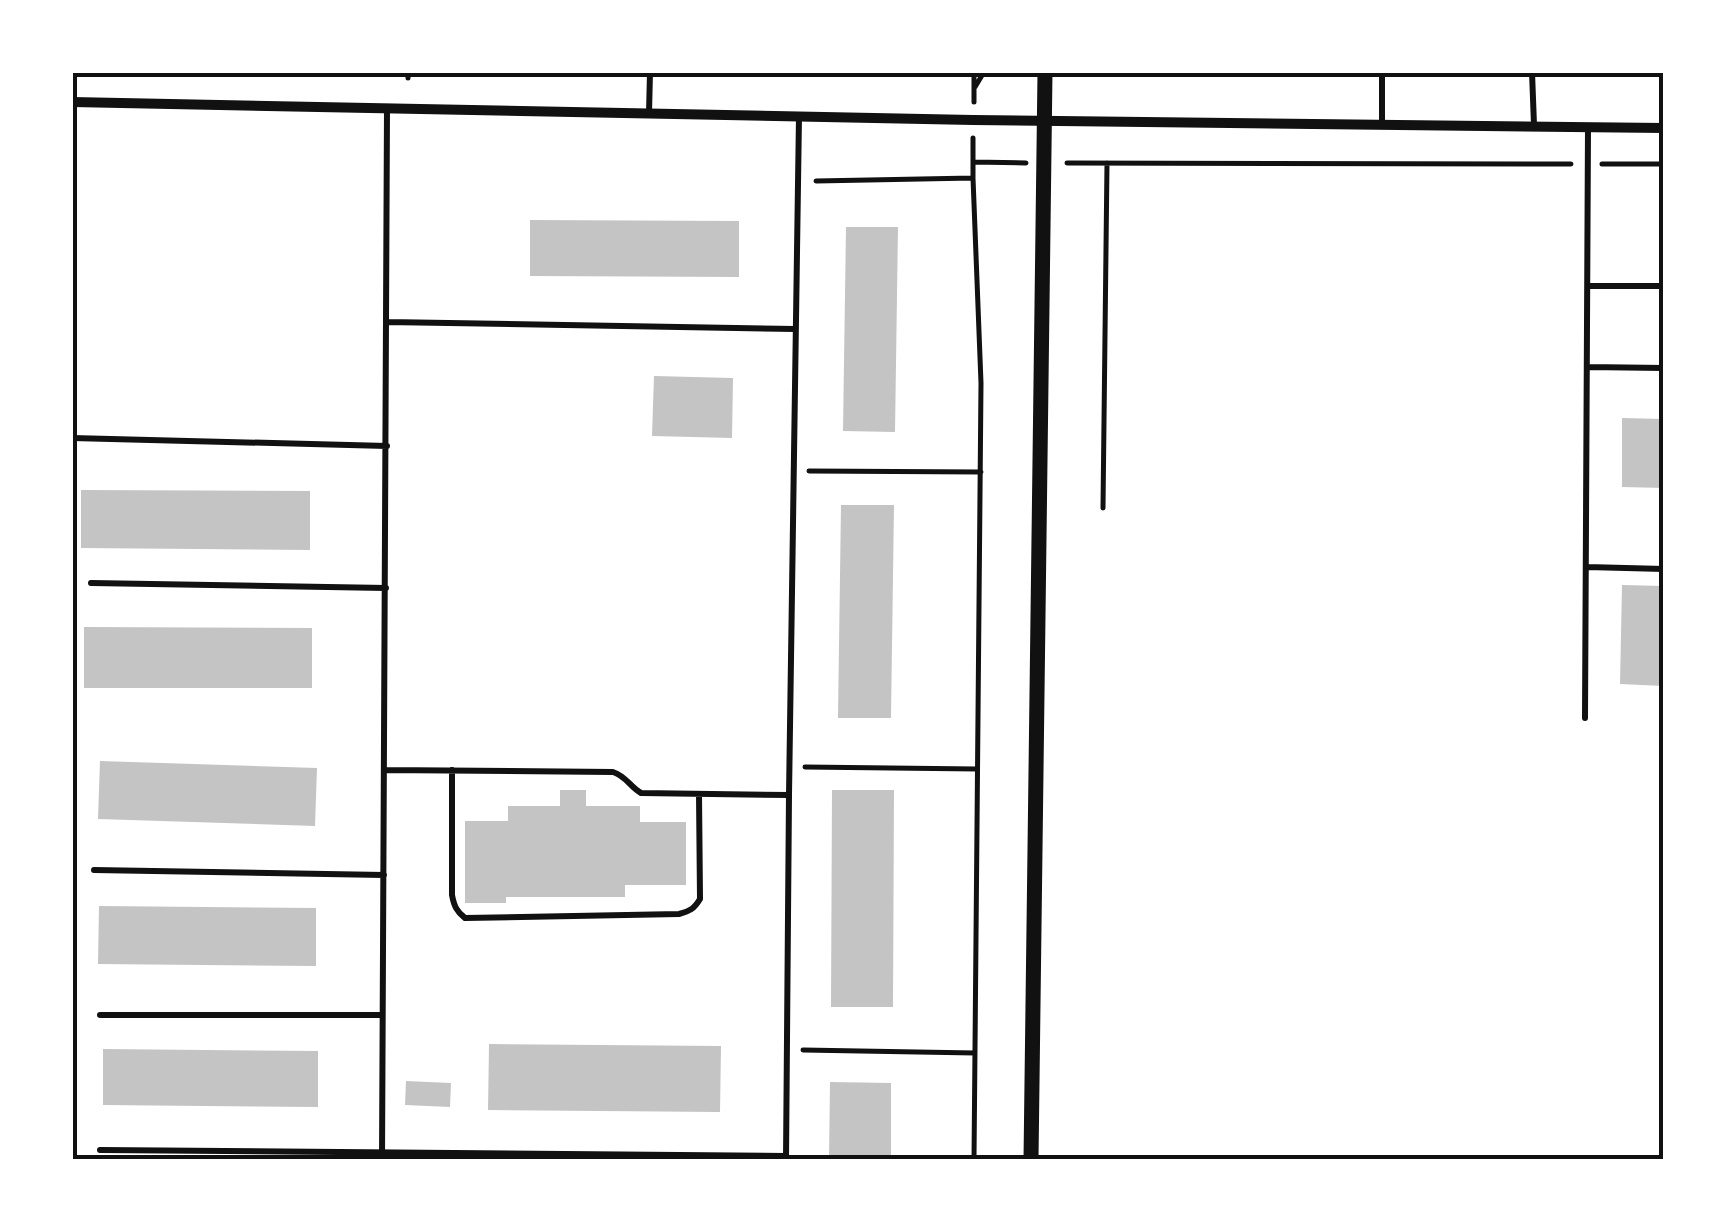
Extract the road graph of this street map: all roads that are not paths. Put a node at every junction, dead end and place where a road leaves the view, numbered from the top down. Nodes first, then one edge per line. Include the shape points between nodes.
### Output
1 (650, 72) edge
2 (1045, 72) edge
3 (1382, 72) edge
4 (1532, 72) edge
5 (72, 102) edge
6 (387, 108) junction
7 (649, 113) junction
8 (799, 116) junction
9 (1044, 120) junction
10 (1382, 124) junction
11 (1534, 126) junction
12 (1588, 126) junction
13 (1664, 128) edge
14 (1588, 286) junction
15 (1664, 286) edge
16 (386, 322) junction
17 (796, 329) junction
18 (1587, 367) junction
19 (1664, 368) edge
20 (72, 438) edge
21 (387, 446) junction
22 (1587, 567) junction
23 (1664, 569) edge
24 (91, 583) dead end
25 (386, 588) junction
26 (1585, 718) dead end
27 (384, 770) junction
28 (452, 770) junction
29 (700, 794) junction
30 (789, 795) junction
31 (94, 870) dead end
32 (384, 875) junction
33 (100, 1015) dead end
34 (381, 1016) junction
35 (100, 1150) dead end
36 (382, 1156) edge
37 (786, 1158) edge
38 (1031, 1160) edge

1 - 7 lane
2 - 9 street
3 - 10 lane
4 - 11 lane
5 - 6 street
6 - 7 street
6 - 16 lane
7 - 8 street
8 - 9 street
8 - 17 lane
9 - 10 street
9 - 38 street
10 - 11 street
11 - 12 street
12 - 13 street
12 - 14 lane
14 - 15 lane
14 - 18 lane
16 - 17 lane
16 - 21 lane
17 - 30 lane
18 - 19 lane
18 - 22 lane
20 - 21 lane
21 - 25 lane
22 - 23 lane
22 - 26 lane
24 - 25 lane
25 - 27 lane
27 - 28 lane
27 - 32 lane
28 - 29 lane via 613,772 641,793
28 - 29 lane via 452,895 465,918 679,914 695,908
29 - 30 lane
30 - 37 lane
31 - 32 lane
32 - 34 lane
33 - 34 lane
34 - 36 lane
35 - 36 lane
36 - 37 lane

